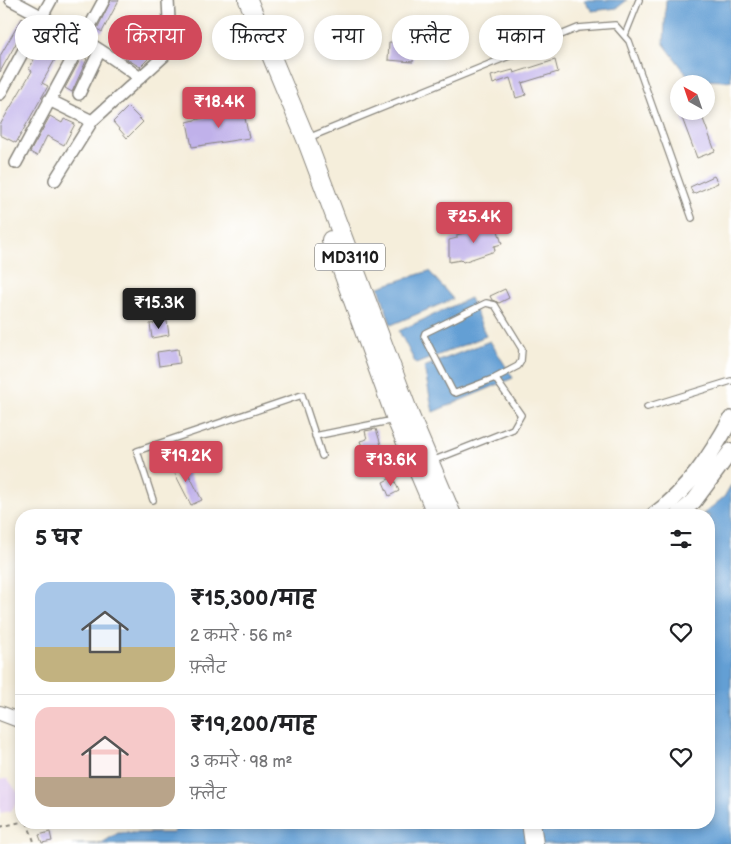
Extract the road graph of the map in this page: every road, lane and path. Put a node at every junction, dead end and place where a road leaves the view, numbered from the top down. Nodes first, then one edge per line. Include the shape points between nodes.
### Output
1 (11, 0) edge
2 (51, 0) edge
3 (104, 0) edge
4 (168, 0) edge
5 (242, 0) edge
6 (248, 0) edge
7 (639, 0) edge
8 (38, 15) edge
9 (43, 15) edge
10 (95, 15) edge
11 (625, 35) junction
12 (100, 50) joint
13 (19, 60) edge
14 (70, 60) edge
15 (140, 78) junction
16 (0, 94) edge
17 (79, 94) dead end
18 (49, 100) junction
19 (92, 121) junction
20 (306, 139) junction
21 (16, 163) dead end
22 (55, 180) dead end
23 (692, 218) dead end
24 (495, 378) junction
25 (731, 381) edge
26 (647, 407) dead end
27 (403, 418) junction
28 (731, 419) edge
29 (315, 436) junction
30 (731, 451) edge
31 (322, 456) dead end
32 (430, 462) junction
33 (153, 500) dead end
34 (435, 509) edge
35 (450, 509) edge
36 (660, 509) edge
37 (685, 509) edge
38 (0, 713) edge
39 (15, 719) edge
40 (15, 823) edge
41 (0, 827) edge
42 (29, 829) edge
43 (532, 829) edge
44 (543, 829) edge
45 (35, 844) edge
46 (534, 844) edge
47 (545, 844) edge

1 - 8 street
2 - 9 street
3 - 10 street
4 - 15 street via 169,46 164,56
5 - 27 main road, MD3110
6 - 20 main road, MD3110
7 - 11 lane
11 - 20 lane via 615,25 578,28
11 - 23 lane
12 - 15 street
12 - 17 street
13 - 16 street
14 - 18 street
15 - 19 street
18 - 19 street
18 - 21 street
19 - 22 street
20 - 27 main road, MD3110
24 - 24 lane via 453,392 424,340 425,333 486,303 495,305 522,349 518,366
24 - 32 lane via 521,415 518,424 513,429
25 - 26 lane
27 - 29 lane
27 - 32 main road, MD3110
27 - 34 main road, MD3110
28 - 36 main road via 694,478
29 - 31 lane
29 - 33 lane via 302,395 137,451
30 - 37 main road
32 - 35 main road, MD3110
38 - 39 street
40 - 41 path
42 - 45 path
43 - 46 main road
44 - 47 main road

